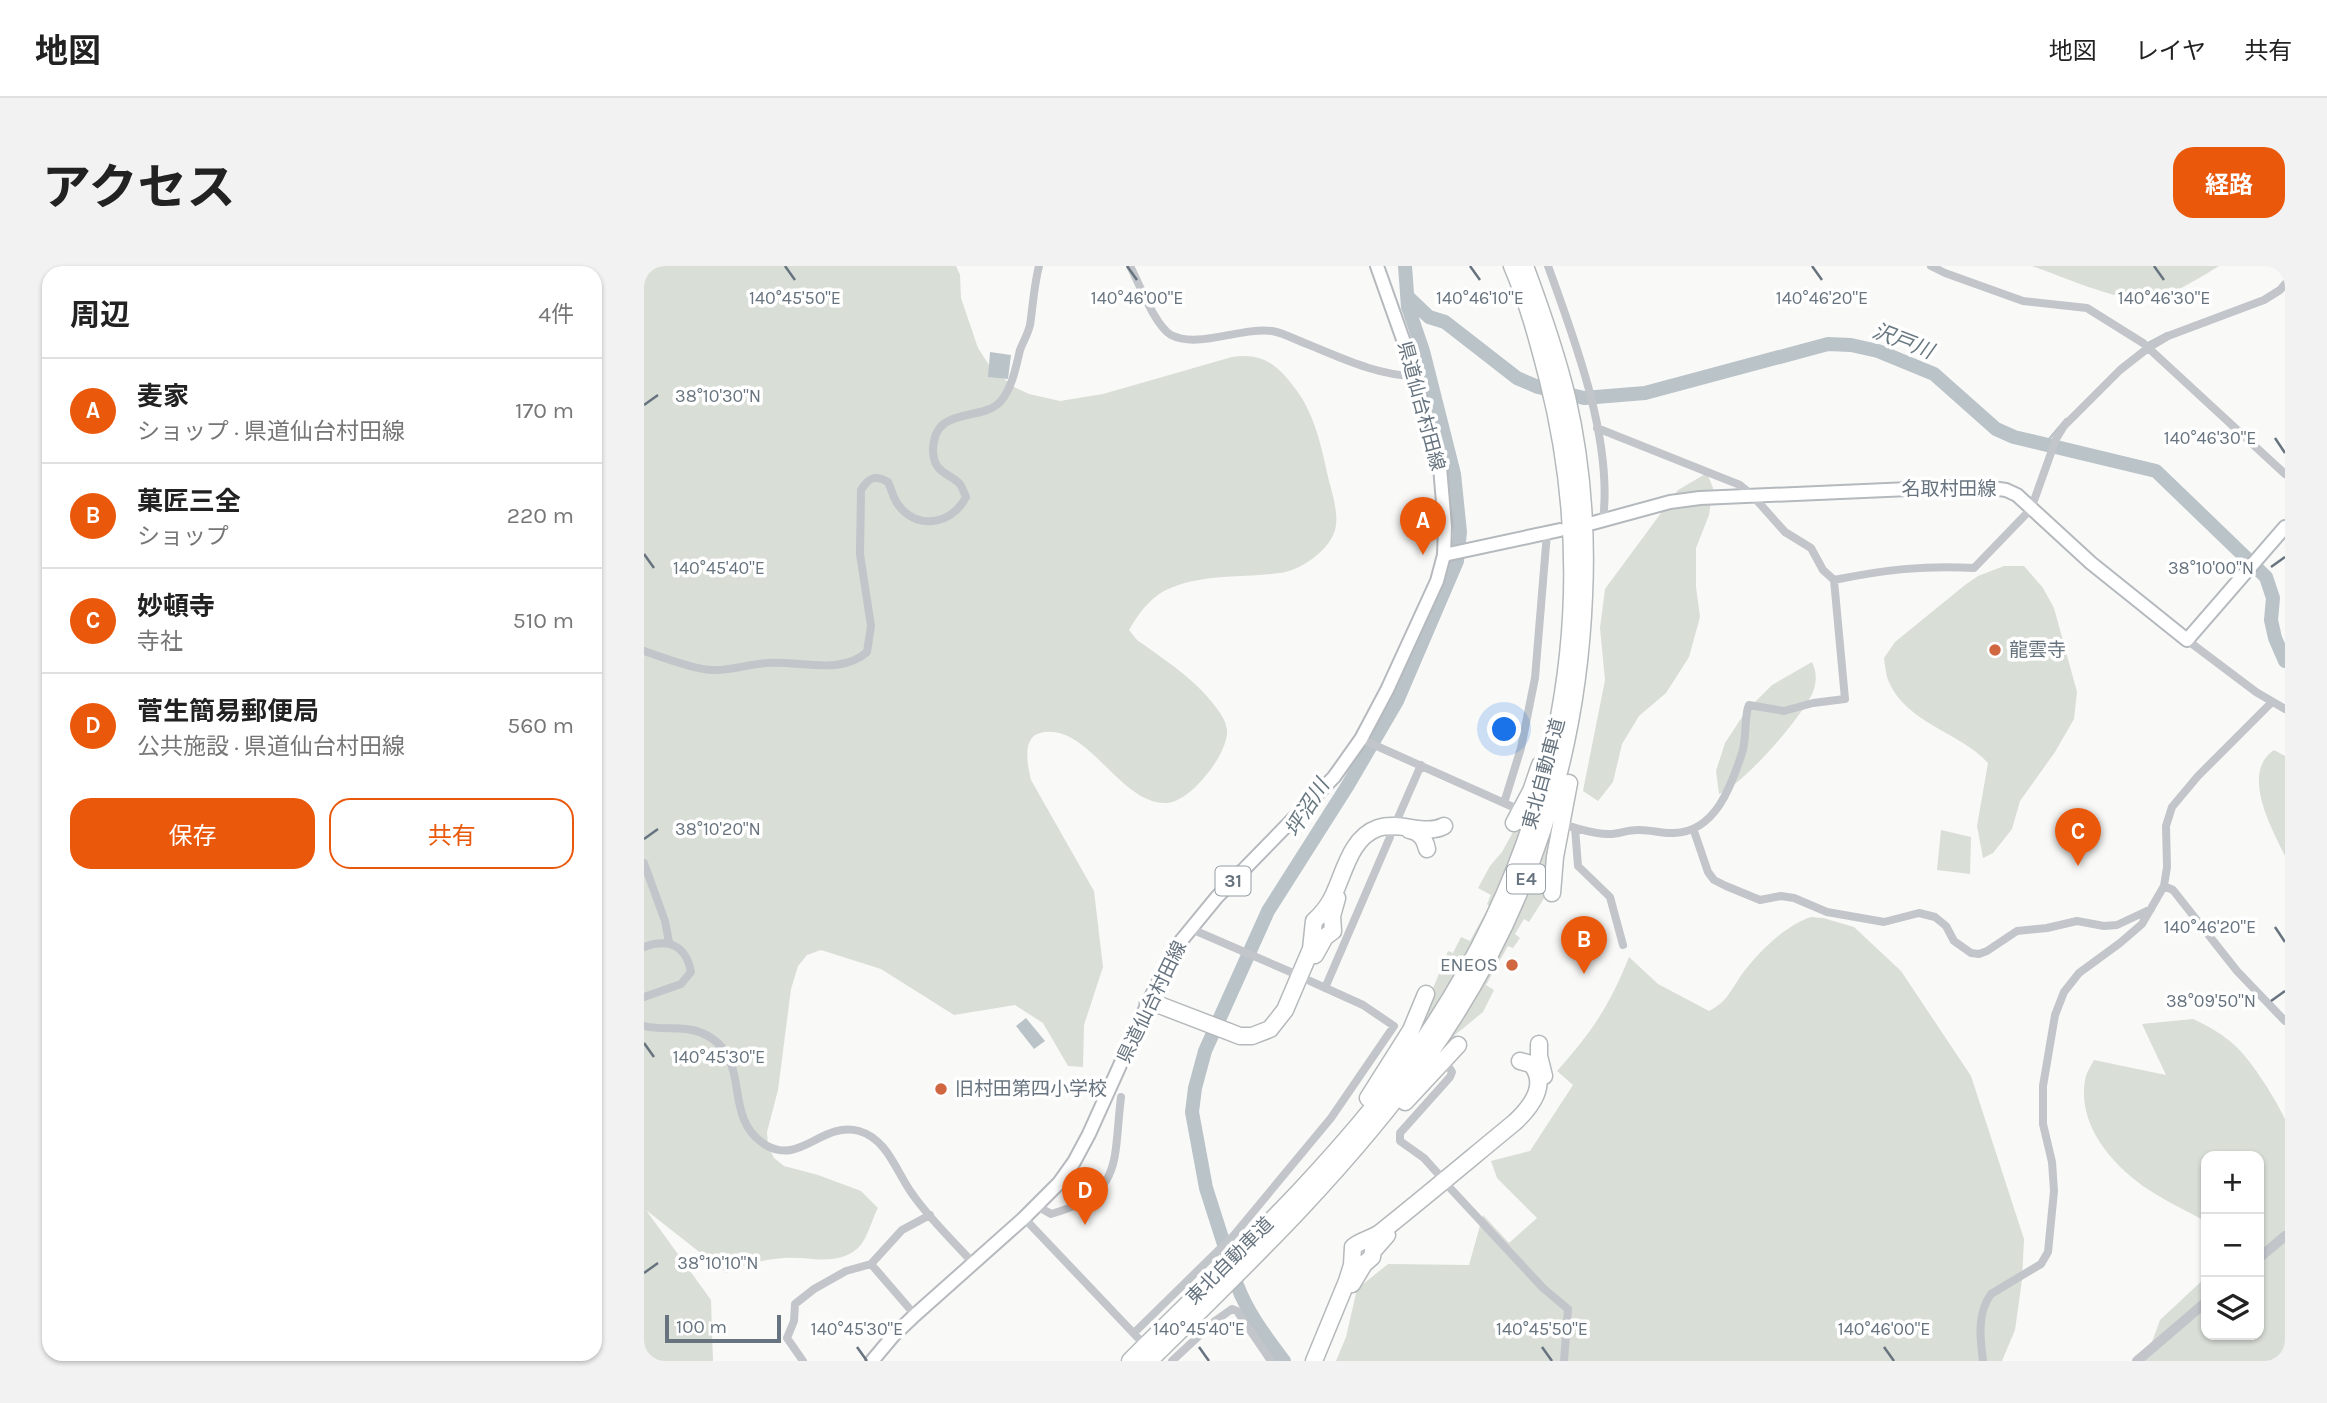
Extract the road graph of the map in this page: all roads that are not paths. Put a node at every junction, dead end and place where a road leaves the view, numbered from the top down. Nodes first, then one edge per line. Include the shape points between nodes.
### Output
1 (1039, 266) edge
2 (1130, 266) edge
3 (1377, 266) edge
4 (1512, 266) edge
5 (1525, 266) edge
6 (1548, 266) edge
7 (1931, 266) edge
8 (2285, 284) edge
9 (2146, 345) junction
10 (1415, 376) junction
11 (1555, 378) junction
12 (1597, 428) junction
13 (2285, 474) edge
14 (1752, 495) junction
15 (2031, 509) junction
16 (1598, 522) joint
17 (2285, 527) edge
18 (1554, 531) joint
19 (1446, 555) junction
20 (1834, 580) junction
21 (1578, 607) junction
22 (2187, 640) junction
23 (644, 651) edge
24 (2272, 702) junction
25 (2285, 709) edge
26 (1364, 740) junction
27 (1421, 765) junction
28 (1504, 803) junction
29 (1514, 815) joint
30 (1397, 820) dead end
31 (1444, 826) dead end
32 (1694, 831) junction
33 (1390, 837) dead end
34 (1427, 849) dead end
35 (644, 863) edge
36 (2164, 886) junction
37 (1552, 893) dead end
38 (2153, 908) junction
39 (1189, 928) junction
40 (669, 942) junction
41 (1623, 944) dead end
42 (644, 947) edge
43 (1293, 973) dead end
44 (1310, 981) dead end
45 (1325, 988) junction
46 (1426, 994) dead end
47 (644, 997) edge
48 (1148, 1003) junction
49 (2285, 1021) edge
50 (644, 1026) edge
51 (1394, 1026) junction
52 (1402, 1032) dead end
53 (1230, 1036) junction
54 (1539, 1044) dead end
55 (1458, 1045) dead end
56 (1520, 1061) dead end
57 (1447, 1064) dead end
58 (1121, 1097) dead end
59 (1441, 1177) dead end
60 (1450, 1188) dead end
61 (1038, 1206) junction
62 (930, 1216) junction
63 (1024, 1219) junction
64 (2285, 1236) edge
65 (1245, 1250) junction
66 (2264, 1254) edge
67 (973, 1263) junction
68 (870, 1264) junction
69 (1221, 1280) junction
70 (2201, 1306) edge
71 (915, 1315) junction
72 (803, 1361) edge
73 (872, 1361) edge
74 (1130, 1361) edge
75 (1149, 1361) edge
76 (1172, 1361) edge
77 (1271, 1361) edge
78 (1317, 1361) edge
79 (1564, 1361) edge
80 (1983, 1361) edge
81 (2137, 1361) edge

1 - 23 street via 1029,326 1004,397 992,408 951,419 934,441 937,466 962,488 966,498 961,506 944,520 928,521 906,513 888,482 880,478 866,481 861,490 860,554 871,626 867,652 834,665 767,663 715,671
2 - 10 street via 1160,324 1170,334 1197,340 1249,330 1276,332 1366,368
3 - 10 main road, 県道仙台村田線 / 31
4 - 11 highway, 東北自動車道 / E4
5 - 11 highway, 東北自動車道 / E4 via 1556,353
6 - 12 street via 1576,345
7 - 9 street via 2023,300 2087,309
8 - 9 street via 2264,300
9 - 13 street
9 - 15 street via 2075,413 2056,439
10 - 19 main road, 県道仙台村田線 / 31 via 1440,467
11 - 21 highway, 東北自動車道 / E4 via 1583,503 1585,567
12 - 14 street via 1740,485
12 - 16 street via 1605,506
14 - 15 main road, 名取村田線 via 1978,486 2006,490
14 - 16 main road, 名取村田線 via 1670,502
14 - 20 street via 1784,532 1811,548
15 - 20 street via 1974,568 1903,568
15 - 22 main road, 名取村田線
17 - 22 main road
18 - 19 main road
18 - 28 street via 1535,678
19 - 26 main road, 県道仙台村田線 / 31
20 - 32 street via 1845,699 1784,711 1749,705 1735,773 1710,820
21 - 29 highway via 1564,635 1549,732 1531,791
21 - 37 highway via 1587,642
21 - 65 highway, 東北自動車道 / E4 via 1578,682 1555,797 1527,876 1490,955 1449,1025 1387,1110 1337,1168
22 - 24 street
24 - 25 street
24 - 36 street via 2172,807 2166,826
26 - 27 street
26 - 39 main road, 県道仙台村田線 / 31
27 - 28 street
27 - 30 street
28 - 29 street
31 - 53 highway via 1388,826 1368,834 1351,854 1332,899 1314,921 1311,949 1275,1025 1252,1036
32 - 38 street via 1708,872 1726,886 1760,900 1794,898 1826,912 1884,922 1919,914 1936,917 1970,953 1987,951 2017,931 2077,921 2117,925
32 - 41 street via 1612,834 1571,827 1578,866 1610,897
33 - 45 street
34 - 53 highway via 1426,841 1412,830 1385,830 1371,837 1351,864 1333,910 1333,931 1320,945 1281,1027 1251,1041
35 - 40 street
36 - 38 street
36 - 49 street via 2173,890 2237,971
38 - 80 street via 2135,930 2079,974 2064,992 2055,1015 2042,1112 2054,1191 2048,1252 2041,1264 1986,1301 1981,1320
39 - 43 street
39 - 48 main road, 県道仙台村田線 / 31
40 - 42 street
40 - 47 street via 691,972 681,984
44 - 45 street
45 - 51 street
46 - 65 highway via 1411,1030 1365,1102
48 - 53 highway
48 - 61 main road, 県道仙台村田線 / 31 via 1084,1144
50 - 62 street via 694,1031 720,1045 731,1060 744,1122 763,1143 793,1151 842,1130 872,1137
51 - 52 street
51 - 65 street
54 - 78 highway via 1545,1082 1538,1102 1384,1237 1352,1284
55 - 65 highway via 1288,1231
56 - 78 highway via 1531,1064 1539,1088 1515,1122 1374,1238 1353,1247 1347,1281
57 - 59 street via 1450,1077 1398,1138
58 - 61 street via 1114,1163 1101,1190 1084,1203 1051,1214
60 - 79 street via 1568,1309
61 - 63 main road, 県道仙台村田線 / 31
62 - 67 street
62 - 68 street via 902,1230
63 - 65 street via 1137,1336 1212,1257
63 - 67 main road, 県道仙台村田線 / 31
64 - 66 street
65 - 69 highway, 東北自動車道 / E4
67 - 71 main road, 県道仙台村田線 / 31
68 - 71 street
68 - 72 street via 846,1271 795,1304 787,1338
69 - 74 highway, 東北自動車道 / E4
69 - 75 highway, 東北自動車道 / E4
70 - 81 street
71 - 73 main road, 県道仙台村田線 / 31
76 - 77 street via 1232,1309

